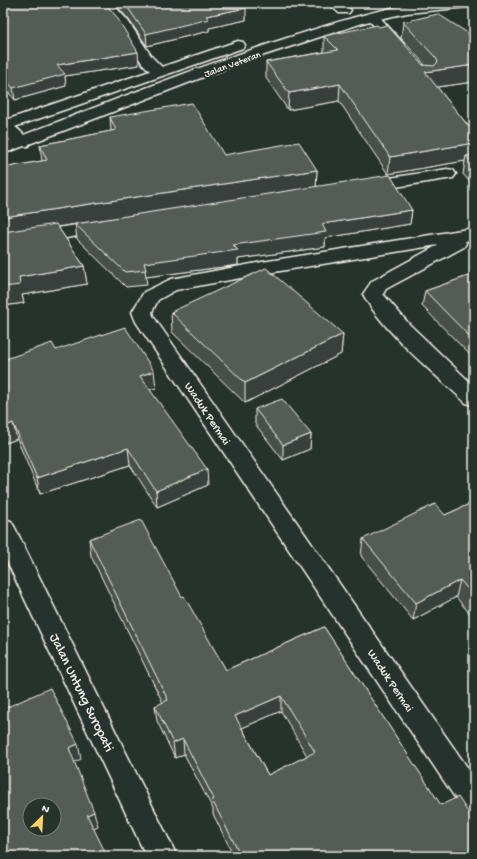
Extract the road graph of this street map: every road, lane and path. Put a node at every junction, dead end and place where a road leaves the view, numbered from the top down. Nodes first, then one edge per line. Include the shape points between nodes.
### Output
1 (104, 3) edge
2 (468, 3) edge
3 (339, 6) edge
4 (375, 10) edge
5 (407, 55) edge
6 (158, 71) junction
7 (3, 126) edge
8 (22, 142) junction
9 (3, 149) edge
10 (447, 174) dead end
11 (346, 190) edge
12 (120, 224) edge
13 (473, 234) edge
14 (3, 243) edge
15 (474, 398) edge
16 (3, 528) edge
17 (474, 801) edge
18 (162, 856) edge

1 - 6 main road
2 - 4 main road, Jalan Veteran via 408,10
3 - 4 main road, Jalan Veteran
3 - 6 main road, Jalan Veteran
4 - 5 lane
4 - 8 main road, Jalan Veteran via 235,60
6 - 7 main road, Jalan Veteran
7 - 8 main road
8 - 9 main road, Jalan Veteran
10 - 11 main road
12 - 14 main road
13 - 15 main road via 383,282 373,294 375,300 398,326
13 - 17 main road, Waduk Permai via 270,266 171,285 151,296 142,312
16 - 18 main road, Jalan Untung Suropati

